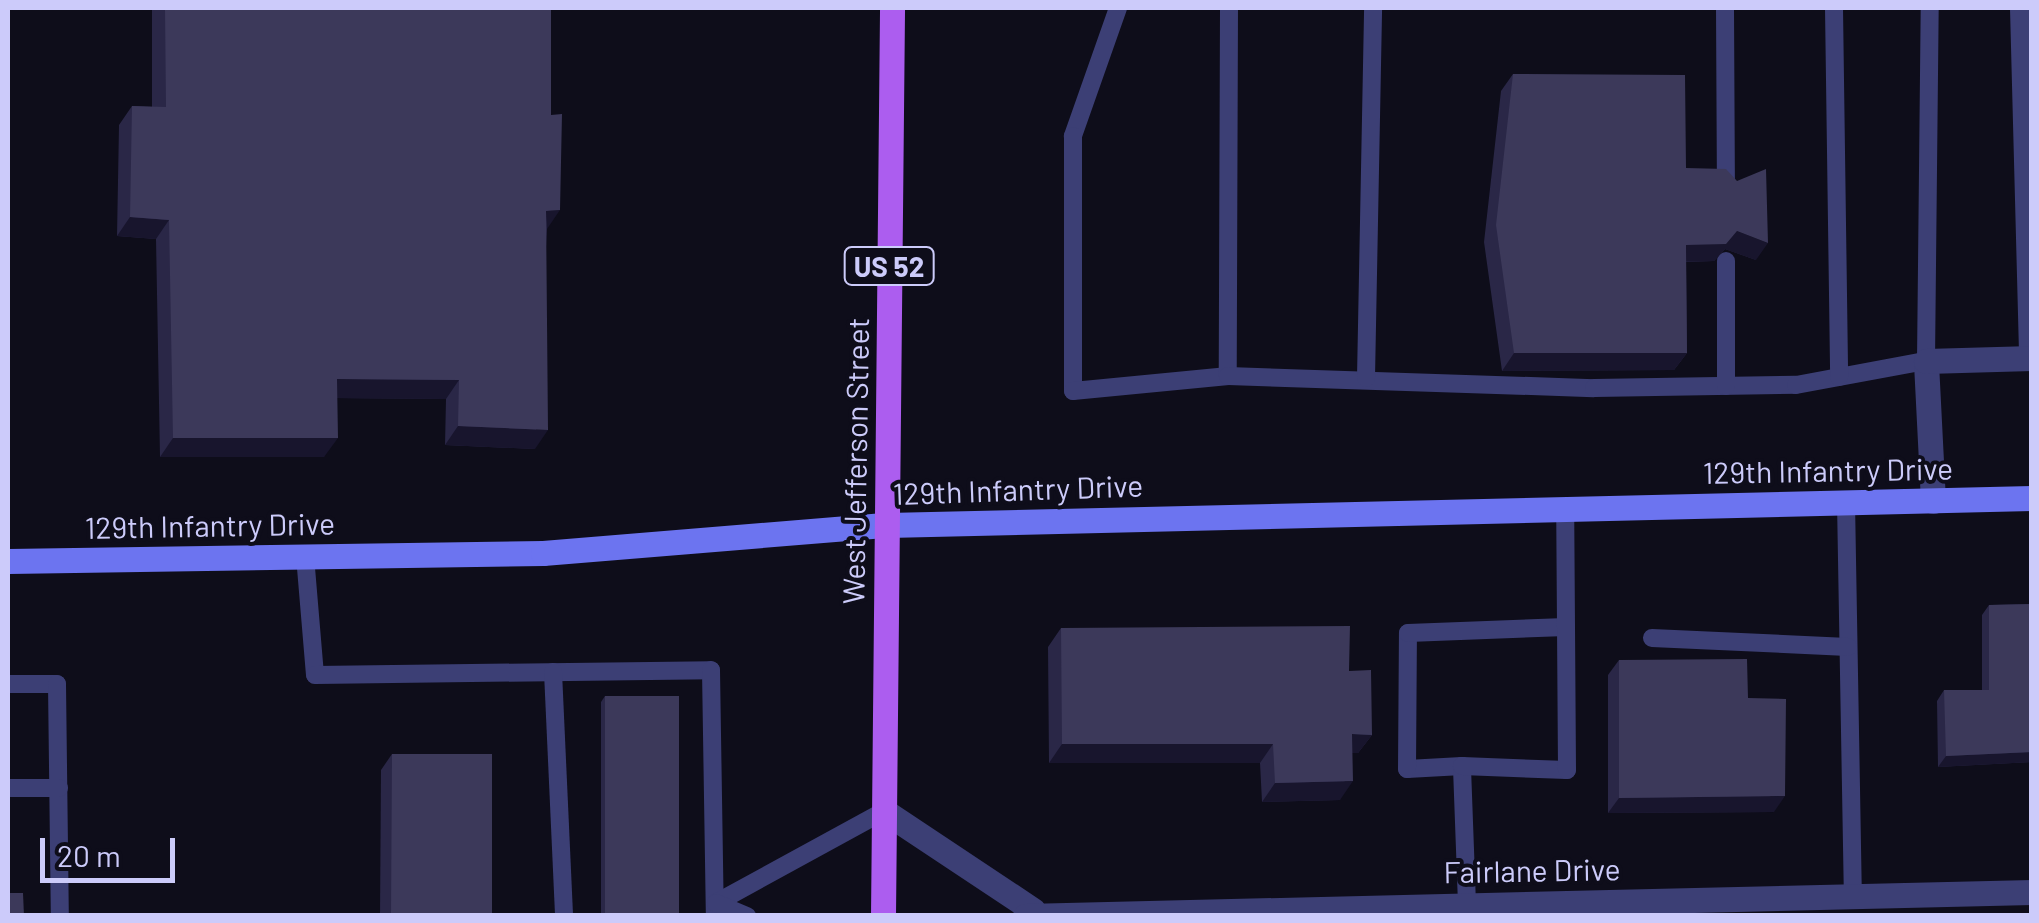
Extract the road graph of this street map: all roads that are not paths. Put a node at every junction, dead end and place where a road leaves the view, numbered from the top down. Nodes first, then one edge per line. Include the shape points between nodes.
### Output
1 (892, 8) edge
2 (1118, 8) edge
3 (1229, 8) edge
4 (1374, 8) edge
5 (1726, 8) edge
6 (1834, 8) edge
7 (1930, 8) edge
8 (2022, 8) edge
9 (1726, 186) edge
10 (1726, 261) edge
11 (2031, 358) edge
12 (1926, 361) junction
13 (1228, 376) junction
14 (1839, 377) junction
15 (1366, 378) junction
16 (1726, 386) junction
17 (2032, 498) edge
18 (1933, 500) junction
19 (1846, 502) junction
20 (1565, 509) junction
21 (887, 525) junction
22 (305, 556) junction
23 (8, 561) edge
24 (1566, 627) junction
25 (1652, 638) dead end
26 (1848, 648) junction
27 (553, 672) junction
28 (8, 684) edge
29 (1462, 766) junction
30 (8, 788) edge
31 (58, 788) junction
32 (884, 812) junction
33 (2032, 892) edge
34 (1853, 898) junction
35 (1467, 904) junction
36 (715, 909) edge
37 (1414, 910) edge
38 (1029, 913) edge
39 (60, 916) edge
40 (564, 916) edge
41 (747, 916) edge
42 (883, 916) edge

1 - 21 main road, West Jefferson Street / US 52
2 - 13 lane via 1073,136 1073,391
3 - 13 lane
4 - 15 lane
5 - 9 lane
6 - 14 lane
7 - 12 lane
8 - 11 street
10 - 16 lane
11 - 12 street
12 - 14 lane
12 - 18 street
13 - 15 lane
14 - 16 lane
15 - 16 lane
17 - 18 street, 129th Infantry Drive
18 - 19 street, 129th Infantry Drive
19 - 20 street, 129th Infantry Drive
19 - 26 lane
20 - 21 street, 129th Infantry Drive
20 - 24 lane
21 - 22 street, 129th Infantry Drive via 543,553
21 - 32 main road, West Jefferson Street / US 52
22 - 23 street, 129th Infantry Drive
22 - 27 lane via 316,675
24 - 29 lane via 1566,770
24 - 29 lane via 1408,633 1408,770
25 - 26 lane
26 - 34 lane
27 - 36 lane via 711,670
27 - 40 lane
28 - 31 lane via 57,684
29 - 35 lane
30 - 31 lane
31 - 39 lane
32 - 36 lane
32 - 38 street, Fairlane Drive
32 - 42 main road, West Jefferson Street / US 52
33 - 34 street, Fairlane Drive
34 - 35 street, Fairlane Drive
35 - 37 street, Fairlane Drive
36 - 41 lane
37 - 38 street, Fairlane Drive

